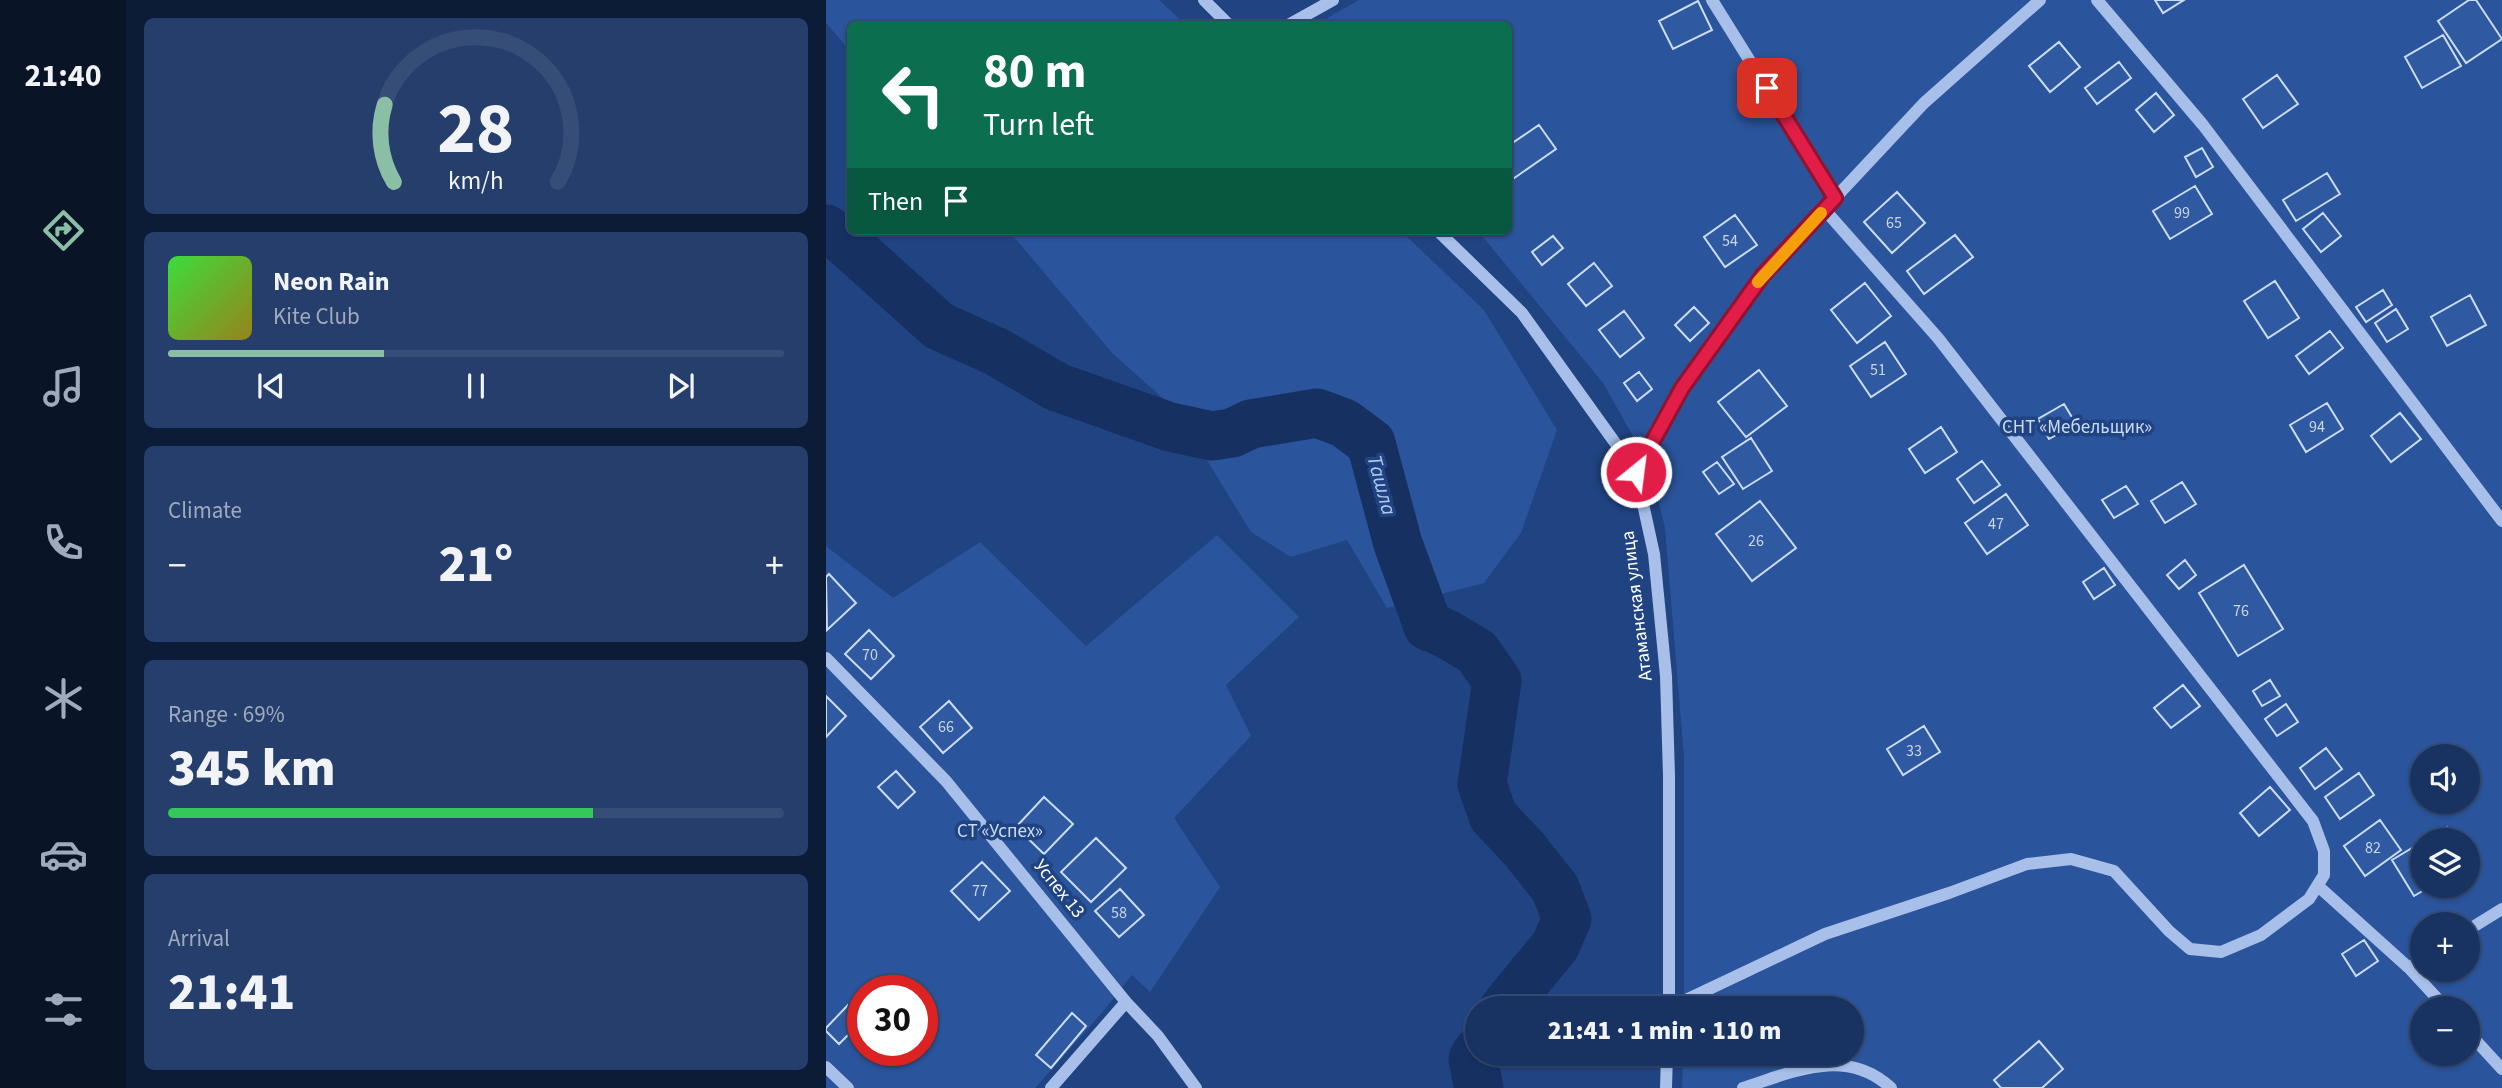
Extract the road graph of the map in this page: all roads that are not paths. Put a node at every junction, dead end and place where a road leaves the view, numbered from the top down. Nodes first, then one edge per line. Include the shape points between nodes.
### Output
1 (1204, 0) edge
2 (1333, 0) edge
3 (1712, 0) edge
4 (2040, 0) edge
5 (2097, 0) edge
6 (1225, 21) edge
7 (1295, 21) edge
8 (1835, 198) junction
9 (1824, 209) junction
10 (1442, 235) edge
11 (1636, 472) junction
12 (2502, 521) edge
13 (826, 658) edge
14 (2318, 886) junction
15 (2502, 909) edge
16 (2480, 923) edge
17 (2409, 968) joint
18 (1669, 996) edge
19 (1694, 996) edge
20 (2435, 996) edge
21 (1126, 1002) junction
22 (2480, 1045) edge
23 (1667, 1066) edge
24 (826, 1067) edge
25 (2502, 1069) edge
26 (848, 1088) edge
27 (1051, 1088) edge
28 (1196, 1088) edge
29 (1666, 1088) edge
30 (1743, 1088) edge
31 (1891, 1088) edge

1 - 6 street
2 - 7 street
3 - 8 street
4 - 8 street via 1924,103
5 - 12 street via 2203,125
8 - 9 street
9 - 11 street via 1763,275 1682,388
9 - 14 street via 1938,338 2313,821 2324,851 2324,875
10 - 11 street, Атаманская улица via 1522,313
11 - 18 street, Атаманская улица via 1654,554 1666,676
13 - 21 street, Успех 13 via 946,781
14 - 17 street
14 - 19 street via 2309,899 2261,935 2221,952 2190,949 2114,872 2071,859 2027,864 1825,933
15 - 16 street
17 - 20 street
21 - 27 street
21 - 28 street, Успех 13
22 - 25 street
23 - 29 street
24 - 26 street
30 - 31 street via 1799,1070 1843,1064 1868,1070

